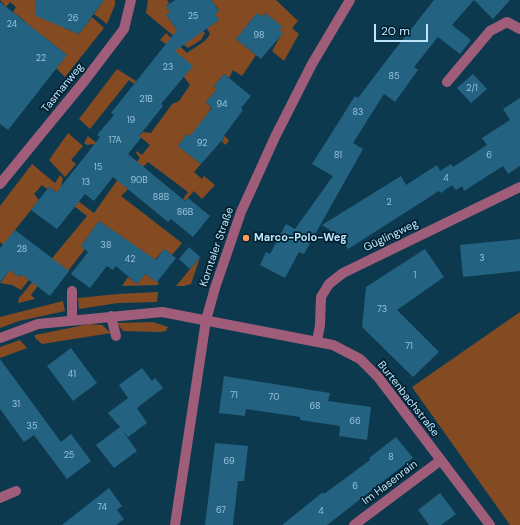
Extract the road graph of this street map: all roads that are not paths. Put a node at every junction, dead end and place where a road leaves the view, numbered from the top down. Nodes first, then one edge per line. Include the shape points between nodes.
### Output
1 (131, 0) edge
2 (350, 0) edge
3 (520, 29) edge
4 (447, 82) dead end
5 (0, 184) edge
6 (520, 187) edge
7 (72, 291) dead end
8 (111, 316) junction
9 (72, 320) junction
10 (206, 320) junction
11 (116, 336) dead end
12 (0, 338) edge
13 (317, 341) junction
14 (440, 460) junction
15 (16, 491) dead end
16 (0, 498) edge
17 (174, 525) edge
18 (354, 525) edge
19 (490, 525) edge

1 - 5 street, Tasmanweg via 124,29
2 - 10 street, Korntaler Straße via 312,64 241,212
3 - 4 street via 508,22 490,31
6 - 13 street, Güglingweg via 343,274 329,284 321,297
7 - 9 street
8 - 9 street
8 - 10 street via 162,312
8 - 11 street
9 - 12 street via 38,324
10 - 13 street, Burtenbachstraße
10 - 17 street, Korntaler Straße
13 - 14 street, Burtenbachstraße via 333,345 360,359 378,377
14 - 18 street, Im Hasenrain
14 - 19 street, Burtenbachstraße
15 - 16 street

